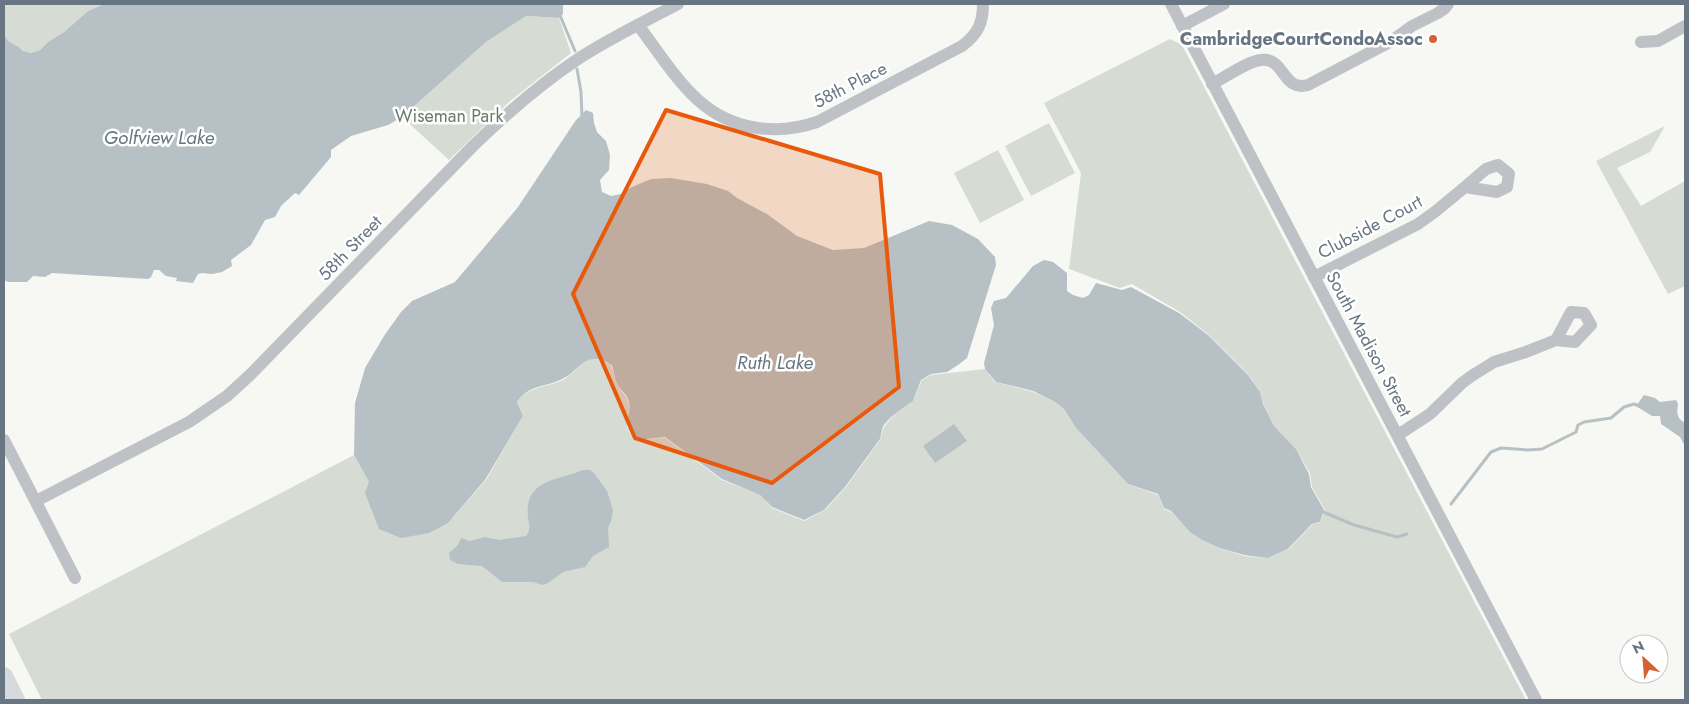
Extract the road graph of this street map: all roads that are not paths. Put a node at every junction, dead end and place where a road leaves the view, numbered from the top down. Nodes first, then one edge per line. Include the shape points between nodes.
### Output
1 (678, 4) edge
2 (983, 4) edge
3 (1171, 4) edge
4 (1224, 4) edge
5 (1448, 4) edge
6 (638, 25) junction
7 (1182, 26) junction
8 (1685, 26) edge
9 (1641, 42) dead end
10 (1212, 84) junction
11 (1465, 187) dead end
12 (1314, 277) junction
13 (1556, 340) dead end
14 (1398, 435) junction
15 (4, 440) edge
16 (36, 501) junction
17 (75, 578) dead end
18 (4, 676) edge
19 (16, 700) edge
20 (1536, 700) edge

1 - 6 street, 58th Street
2 - 6 street, 58th Place via 982,22 962,46 827,118 796,128 770,130 740,125 714,112 693,95
3 - 7 street, South Madison Street
4 - 7 street
5 - 10 street via 1390,42 1308,85 1295,86 1269,60 1252,62
6 - 16 street, 58th Street via 544,83 500,121 227,396 181,426
7 - 10 street, South Madison Street
8 - 9 street via 1658,41
10 - 12 street, South Madison Street
11 - 12 street, Clubside Court via 1418,224
12 - 14 street, South Madison Street
13 - 14 street via 1484,367 1430,414
14 - 20 street, South Madison Street
15 - 16 street
16 - 17 street
18 - 19 highway

